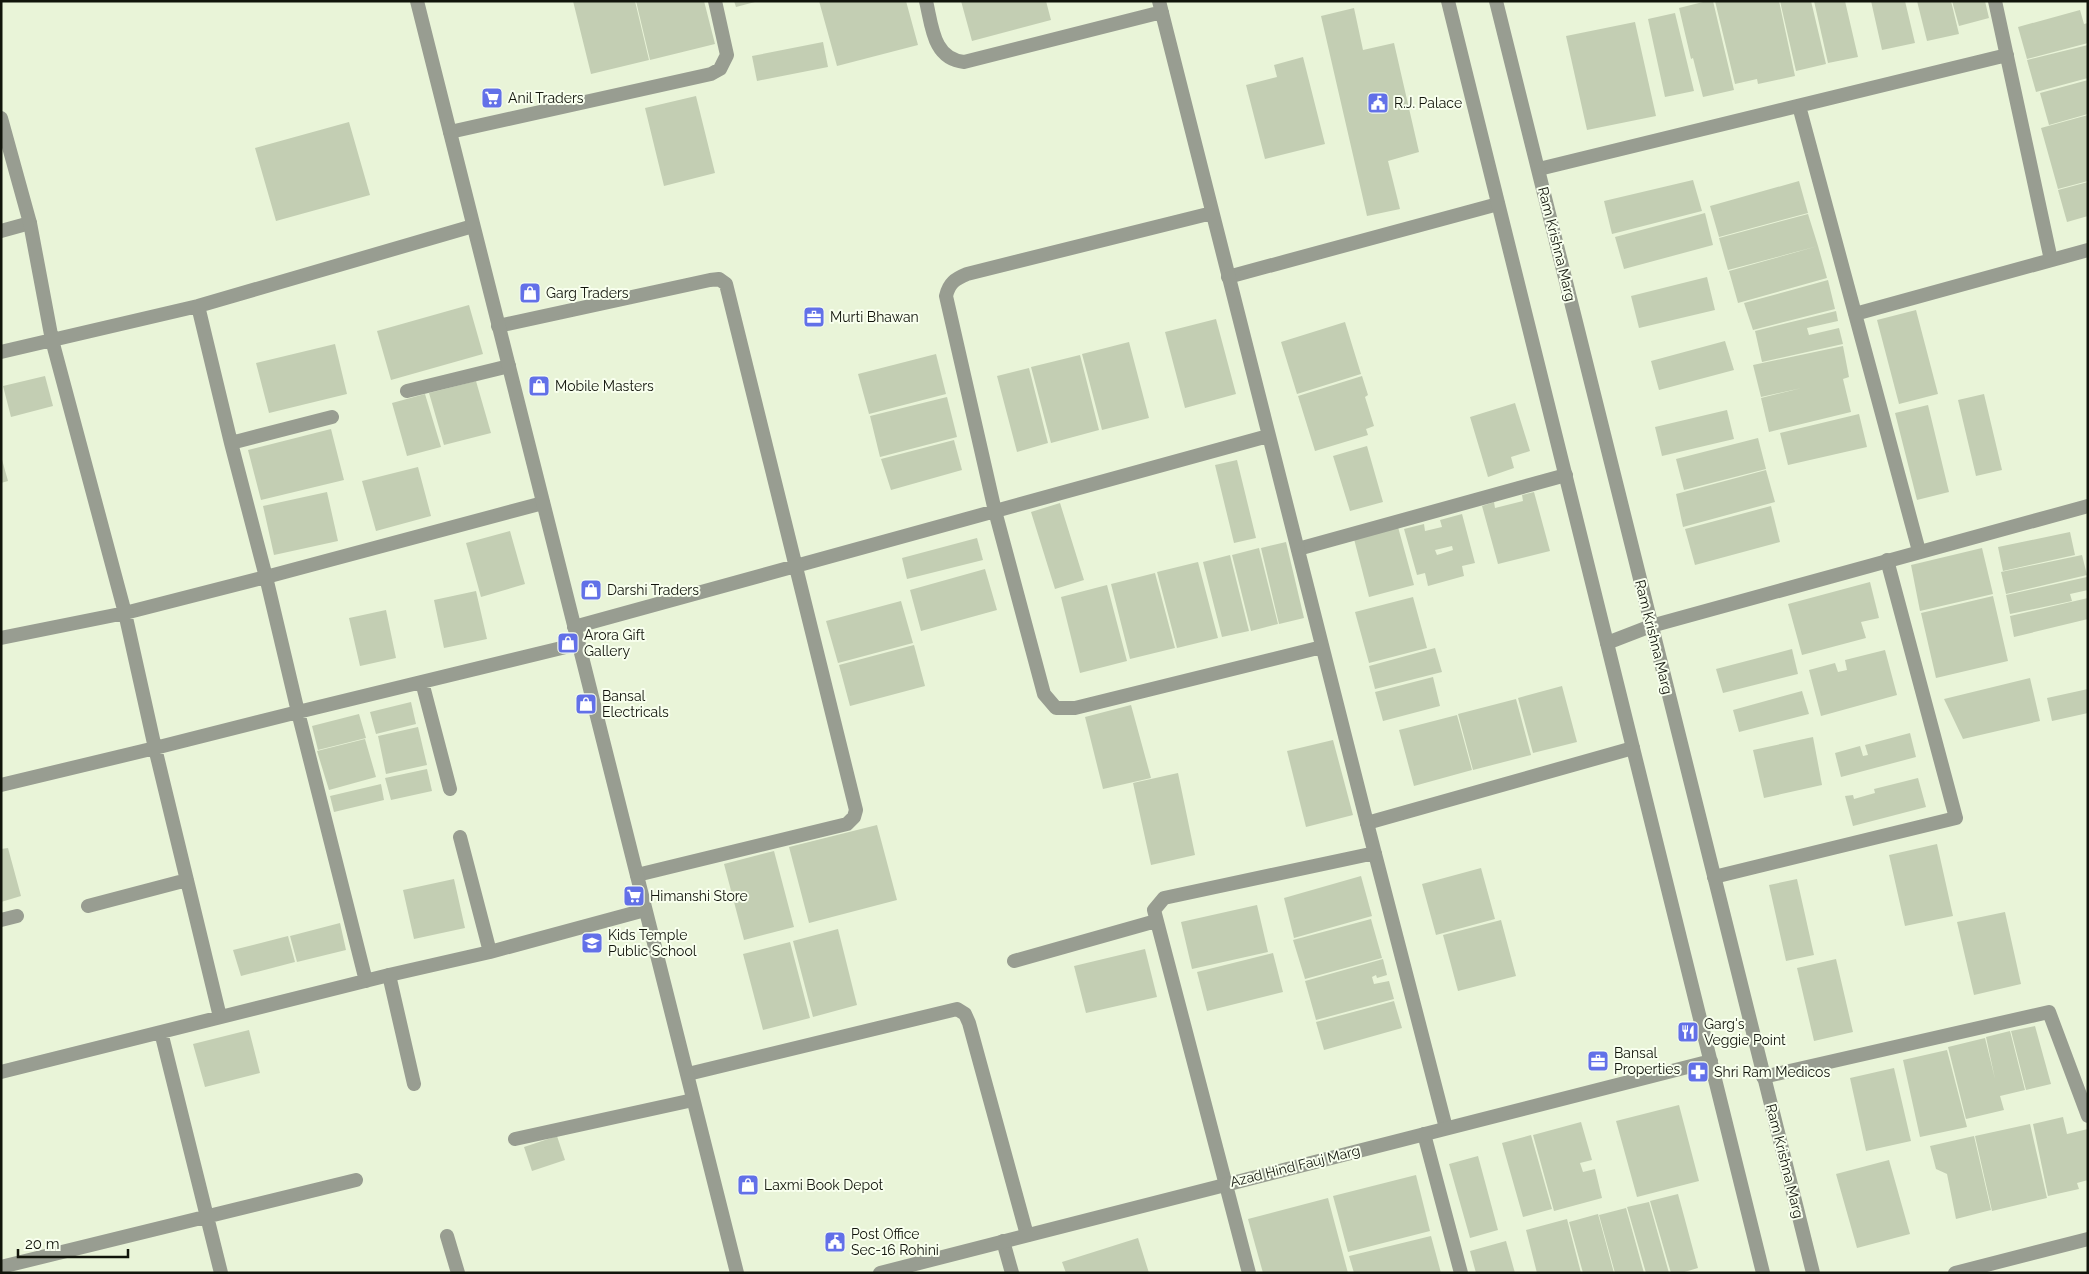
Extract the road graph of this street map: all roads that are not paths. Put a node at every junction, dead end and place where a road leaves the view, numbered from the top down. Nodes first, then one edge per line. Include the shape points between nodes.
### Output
1 (417, 1) edge
2 (715, 1) edge
3 (926, 1) edge
4 (1448, 1) edge
5 (1496, 1) edge
6 (1995, 1) edge
7 (1160, 7) edge
8 (2007, 55) junction
9 (1799, 106) junction
10 (1, 118) edge
11 (450, 132) junction
12 (1539, 169) junction
13 (1498, 204) junction
14 (1212, 213) junction
15 (30, 223) junction
16 (473, 226) junction
17 (1, 231) edge
18 (2088, 250) edge
19 (2051, 260) junction
20 (1228, 277) junction
21 (198, 306) junction
22 (1855, 314) junction
23 (498, 326) junction
24 (52, 340) junction
25 (1, 352) edge
26 (509, 366) junction
27 (407, 391) dead end
28 (332, 417) dead end
29 (1268, 436) junction
30 (231, 443) junction
31 (1566, 475) junction
32 (543, 503) junction
33 (2087, 507) edge
34 (995, 511) junction
35 (1298, 549) junction
36 (1918, 551) junction
37 (1887, 560) junction
38 (797, 566) junction
39 (266, 577) junction
40 (125, 613) junction
41 (1651, 626) junction
42 (574, 627) junction
43 (1, 638) edge
44 (1607, 643) junction
45 (578, 644) junction
46 (1322, 647) junction
47 (422, 682) junction
48 (298, 712) junction
49 (156, 748) junction
50 (1633, 748) junction
51 (1, 786) edge
52 (450, 789) dead end
53 (1366, 823) junction
54 (460, 837) dead end
55 (1375, 853) junction
56 (636, 875) junction
57 (1714, 877) junction
58 (187, 880) junction
59 (88, 906) dead end
60 (645, 910) junction
61 (17, 916) dead end
62 (1, 920) edge
63 (1156, 921) junction
64 (490, 952) junction
65 (1014, 961) dead end
66 (389, 975) junction
67 (366, 981) junction
68 (220, 1017) junction
69 (161, 1032) junction
70 (1711, 1060) junction
71 (1, 1072) edge
72 (688, 1074) junction
73 (1763, 1077) junction
74 (414, 1084) dead end
75 (693, 1100) junction
76 (2088, 1116) edge
77 (1446, 1128) junction
78 (1424, 1134) junction
79 (515, 1139) dead end
80 (356, 1180) dead end
81 (1227, 1184) junction
82 (207, 1217) junction
83 (1027, 1235) junction
84 (447, 1236) dead end
85 (2088, 1239) edge
86 (1003, 1241) junction
87 (1, 1267) edge
88 (222, 1273) edge
89 (458, 1273) edge
90 (737, 1273) edge
91 (880, 1273) edge
92 (1012, 1273) edge
93 (1249, 1273) edge
94 (1461, 1273) edge
95 (1764, 1273) edge
96 (1813, 1273) edge
97 (1955, 1273) edge

1 - 11 street
2 - 11 street via 727,54 720,69 711,74
3 - 7 street via 940,50 947,57 964,62
4 - 13 street
5 - 12 street, Ram Krishna Marg
6 - 8 street
7 - 14 street
8 - 9 street
8 - 19 street
9 - 12 street
9 - 22 street
10 - 15 street
11 - 16 street
12 - 41 street, Ram Krishna Marg
13 - 20 street
13 - 31 street
14 - 20 street
14 - 34 street via 967,274 948,285 946,296
15 - 17 street
15 - 24 street
16 - 21 street
16 - 23 street
18 - 19 street
19 - 22 street
20 - 29 street
21 - 24 street
21 - 30 street
22 - 36 street
23 - 26 street
23 - 38 street via 710,280 719,279 726,284
24 - 25 street
24 - 40 street
26 - 27 street
26 - 32 street
28 - 30 street
29 - 34 street
29 - 35 street
30 - 39 street
31 - 35 street
31 - 44 street
32 - 39 street
32 - 42 street
33 - 36 street
34 - 38 street
34 - 46 street via 1044,694 1056,708 1075,708
35 - 46 street
36 - 37 street
37 - 41 street
37 - 57 street via 1956,818
38 - 42 street
38 - 56 street via 855,800 854,817 847,824
39 - 40 street
39 - 48 street
40 - 43 street
40 - 49 street
41 - 44 street
41 - 57 street, Ram Krishna Marg
42 - 45 street
44 - 50 street
45 - 47 street
45 - 56 street
46 - 53 street
47 - 48 street
47 - 52 street
48 - 49 street
48 - 67 street
49 - 51 street
49 - 58 street
50 - 53 street
50 - 70 street
53 - 55 street
54 - 64 street
55 - 63 street via 1164,898 1154,910
55 - 77 street
56 - 60 street
57 - 73 street, Ram Krishna Marg
58 - 59 street
58 - 68 street
60 - 64 street
60 - 72 street
61 - 62 street
63 - 65 street
63 - 81 street
64 - 66 street
66 - 67 street
66 - 74 street
67 - 68 street
68 - 69 street
69 - 71 street
69 - 82 street
70 - 77 street, Azad Hind Fauj Marg
70 - 95 street
72 - 75 street
72 - 83 street via 957,1009 966,1014 969,1023
73 - 76 street via 2049,1012
73 - 96 street, Ram Krishna Marg
75 - 79 street
75 - 90 street
77 - 78 street, Azad Hind Fauj Marg
78 - 81 street, Azad Hind Fauj Marg
78 - 94 street
80 - 82 street
81 - 83 street, Azad Hind Fauj Marg
81 - 93 street
82 - 87 street
82 - 88 street
83 - 86 street, Azad Hind Fauj Marg
84 - 89 street
85 - 97 street
86 - 91 street, Azad Hind Fauj Marg
86 - 92 street

